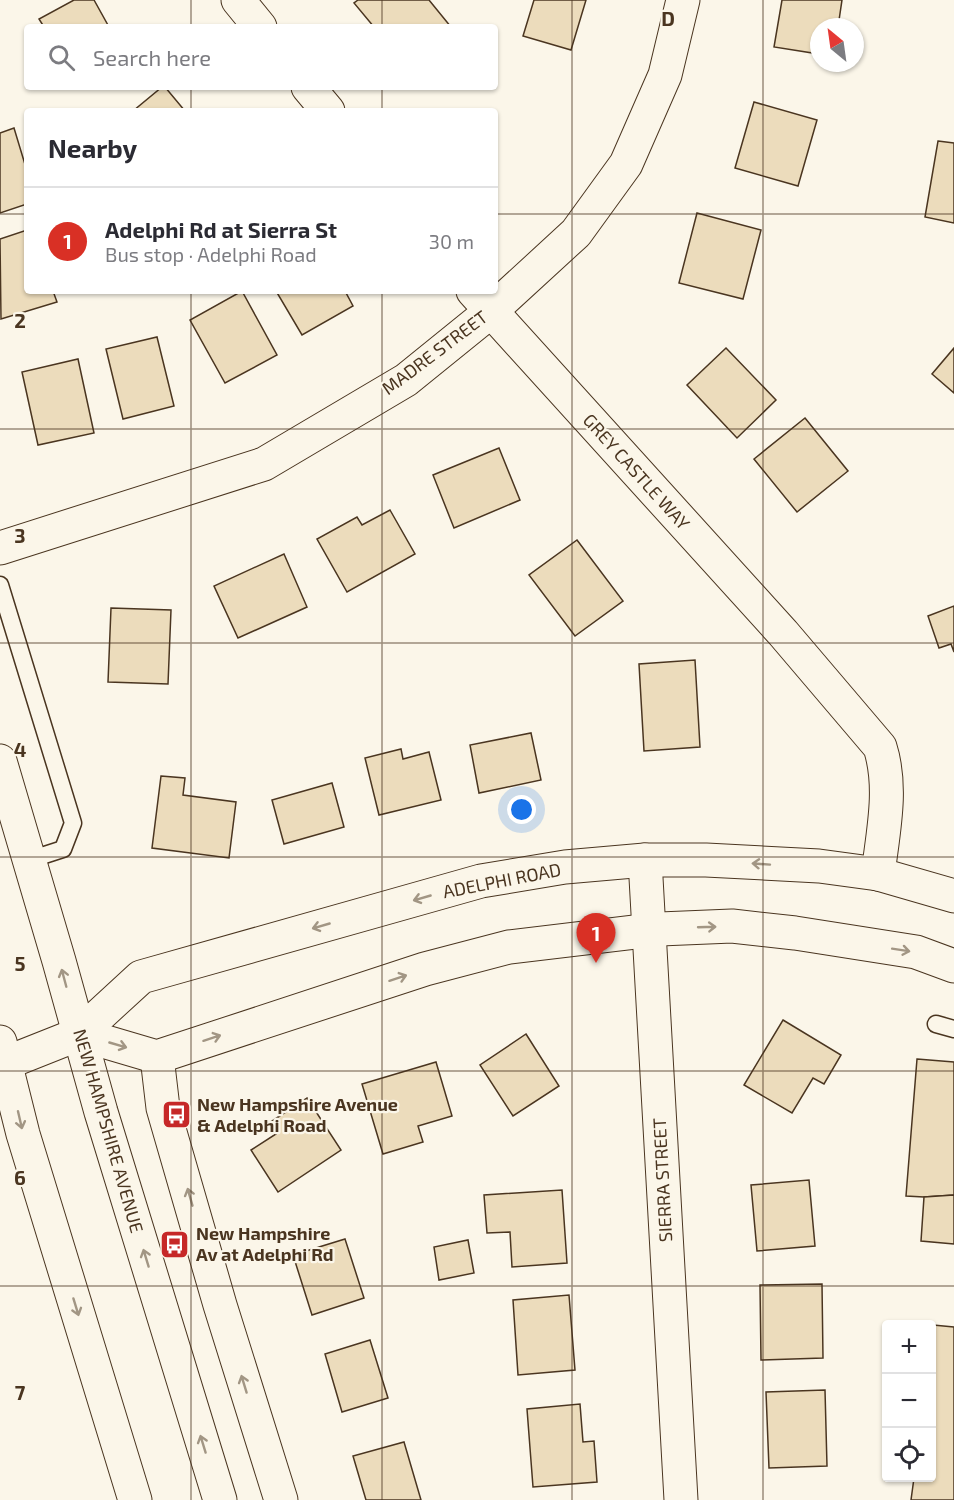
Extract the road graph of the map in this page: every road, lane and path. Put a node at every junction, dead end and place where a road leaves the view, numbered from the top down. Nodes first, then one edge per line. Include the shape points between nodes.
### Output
1 (238, 0) edge
2 (683, 0) edge
3 (258, 24) edge
4 (310, 90) edge
5 (326, 108) edge
6 (498, 290) edge
7 (481, 302) edge
8 (0, 548) edge
9 (0, 585) edge
10 (0, 761) edge
11 (29, 860) junction
12 (645, 860) junction
13 (878, 874) junction
14 (954, 896) edge
15 (649, 930) junction
16 (954, 966) edge
17 (936, 1024) dead end
18 (954, 1029) edge
19 (80, 1034) junction
20 (2, 1056) edge
21 (157, 1057) junction
22 (135, 1500) edge
23 (220, 1500) edge
24 (280, 1500) edge
25 (681, 1500) edge

1 - 3 main road
2 - 6 main road, MADRE STREET via 665,75 626,164 576,233
4 - 5 main road
7 - 8 main road, MADRE STREET via 406,380 264,464
7 - 13 main road, GREY CASTLE WAY via 783,633 880,747 886,765 887,796
9 - 11 lane via 73,823 63,849
10 - 11 main road, NEW HAMPSHIRE AVENUE
19 -> 11 main road, NEW HAMPSHIRE AVENUE
13 -> 12 main road, ADELPHI ROAD via 819,866
12 - 15 main road, SIERRA STREET
12 -> 19 main road, ADELPHI ROAD via 565,867 481,881 147,975
13 - 14 main road, ADELPHI ROAD
15 -> 16 main road via 732,926 795,933 916,952
21 -> 15 main road via 414,973 509,947
15 - 25 main road, SIERRA STREET
17 - 18 lane
19 - 20 main road, ADELPHI ROAD
19 -> 21 main road
23 -> 19 main road, NEW HAMPSHIRE AVENUE
20 -> 22 main road
24 -> 21 main road via 163,1108

